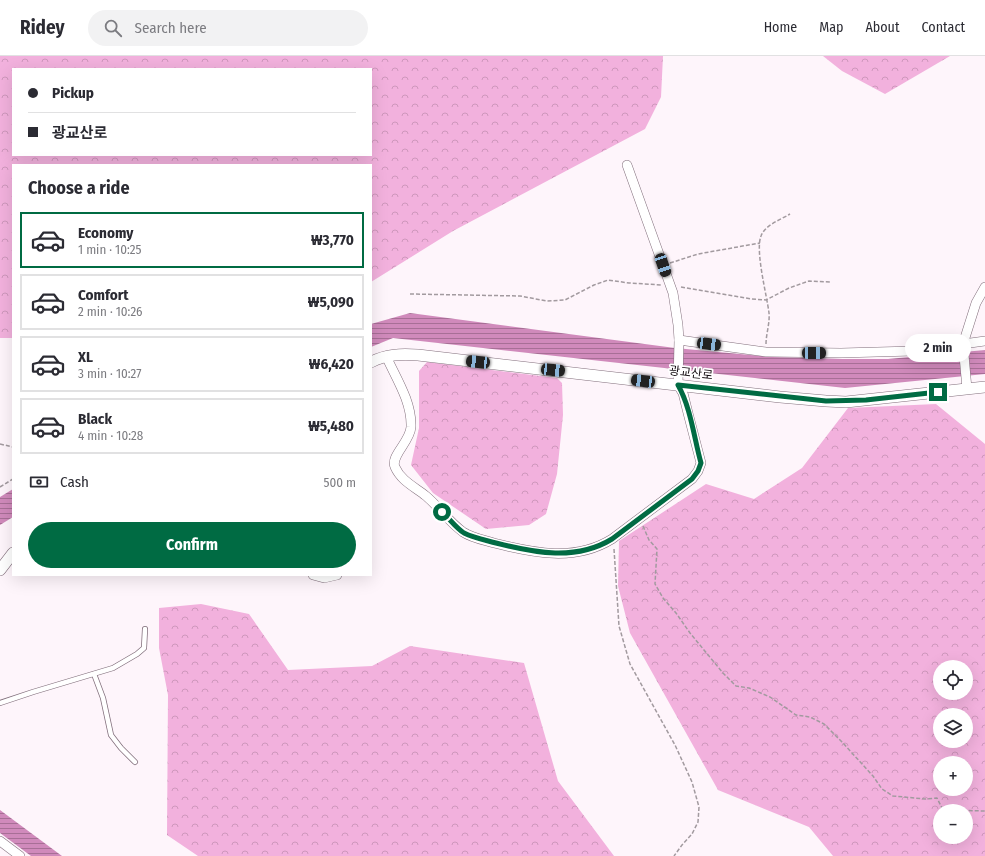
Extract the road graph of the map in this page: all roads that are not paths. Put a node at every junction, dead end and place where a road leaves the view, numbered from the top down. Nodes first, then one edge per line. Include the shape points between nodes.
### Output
1 (627, 165) dead end
2 (985, 288) edge
3 (985, 342) edge
4 (679, 343) junction
5 (963, 345) junction
6 (386, 356) junction
7 (372, 362) edge
8 (678, 380) junction
9 (967, 385) junction
10 (985, 387) edge
11 (12, 554) edge
12 (0, 570) edge
13 (317, 576) edge
14 (337, 576) edge
15 (145, 629) dead end
16 (94, 674) junction
17 (0, 703) edge
18 (135, 762) dead end
19 (0, 841) edge
20 (20, 856) edge

1 - 4 street via 671,285
2 - 5 street via 976,303
3 - 5 street
4 - 5 street via 766,352 885,353
4 - 8 street
5 - 9 street
6 - 7 street, 광교산로
6 - 8 street, 광교산로 via 418,355
6 - 8 street via 410,410 409,436 394,458 394,466 404,480 472,537 552,554 567,554 603,545 692,479 698,471 701,463
8 - 9 street, 광교산로 via 826,401 866,400
9 - 10 street, 광교산로
11 - 12 street
13 - 14 street
15 - 16 lane via 144,648 113,668
16 - 17 lane
16 - 18 lane via 103,698 111,735
19 - 20 street

